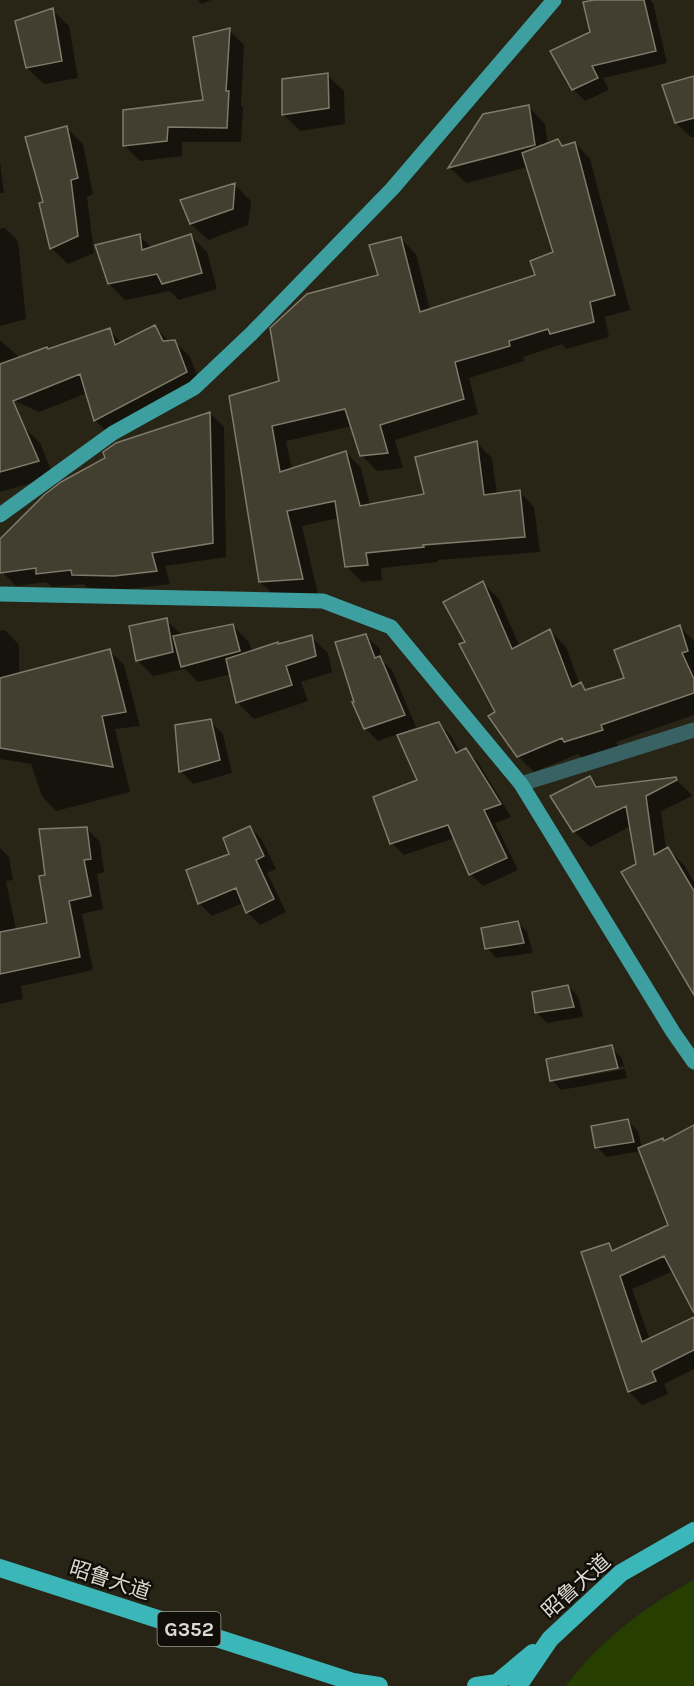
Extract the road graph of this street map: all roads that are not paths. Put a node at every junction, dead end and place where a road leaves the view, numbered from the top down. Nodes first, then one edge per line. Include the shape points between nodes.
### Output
1 (554, 0) edge
2 (0, 515) edge
3 (0, 594) edge
4 (694, 730) edge
5 (521, 783) junction
6 (694, 1062) edge
7 (694, 1531) edge
8 (0, 1568) edge
9 (550, 1639) junction
10 (380, 1686) edge
11 (476, 1686) edge
12 (518, 1686) edge

1 - 2 main road via 392,189 194,388 113,433
3 - 5 main road via 323,601 391,627
4 - 5 street
5 - 6 main road
7 - 9 highway, 昭鲁大道 via 621,1573
8 - 10 highway, 昭鲁大道 / G352 via 353,1682
9 - 11 highway, 昭鲁大道 via 497,1683
9 - 12 highway, 昭鲁大道

